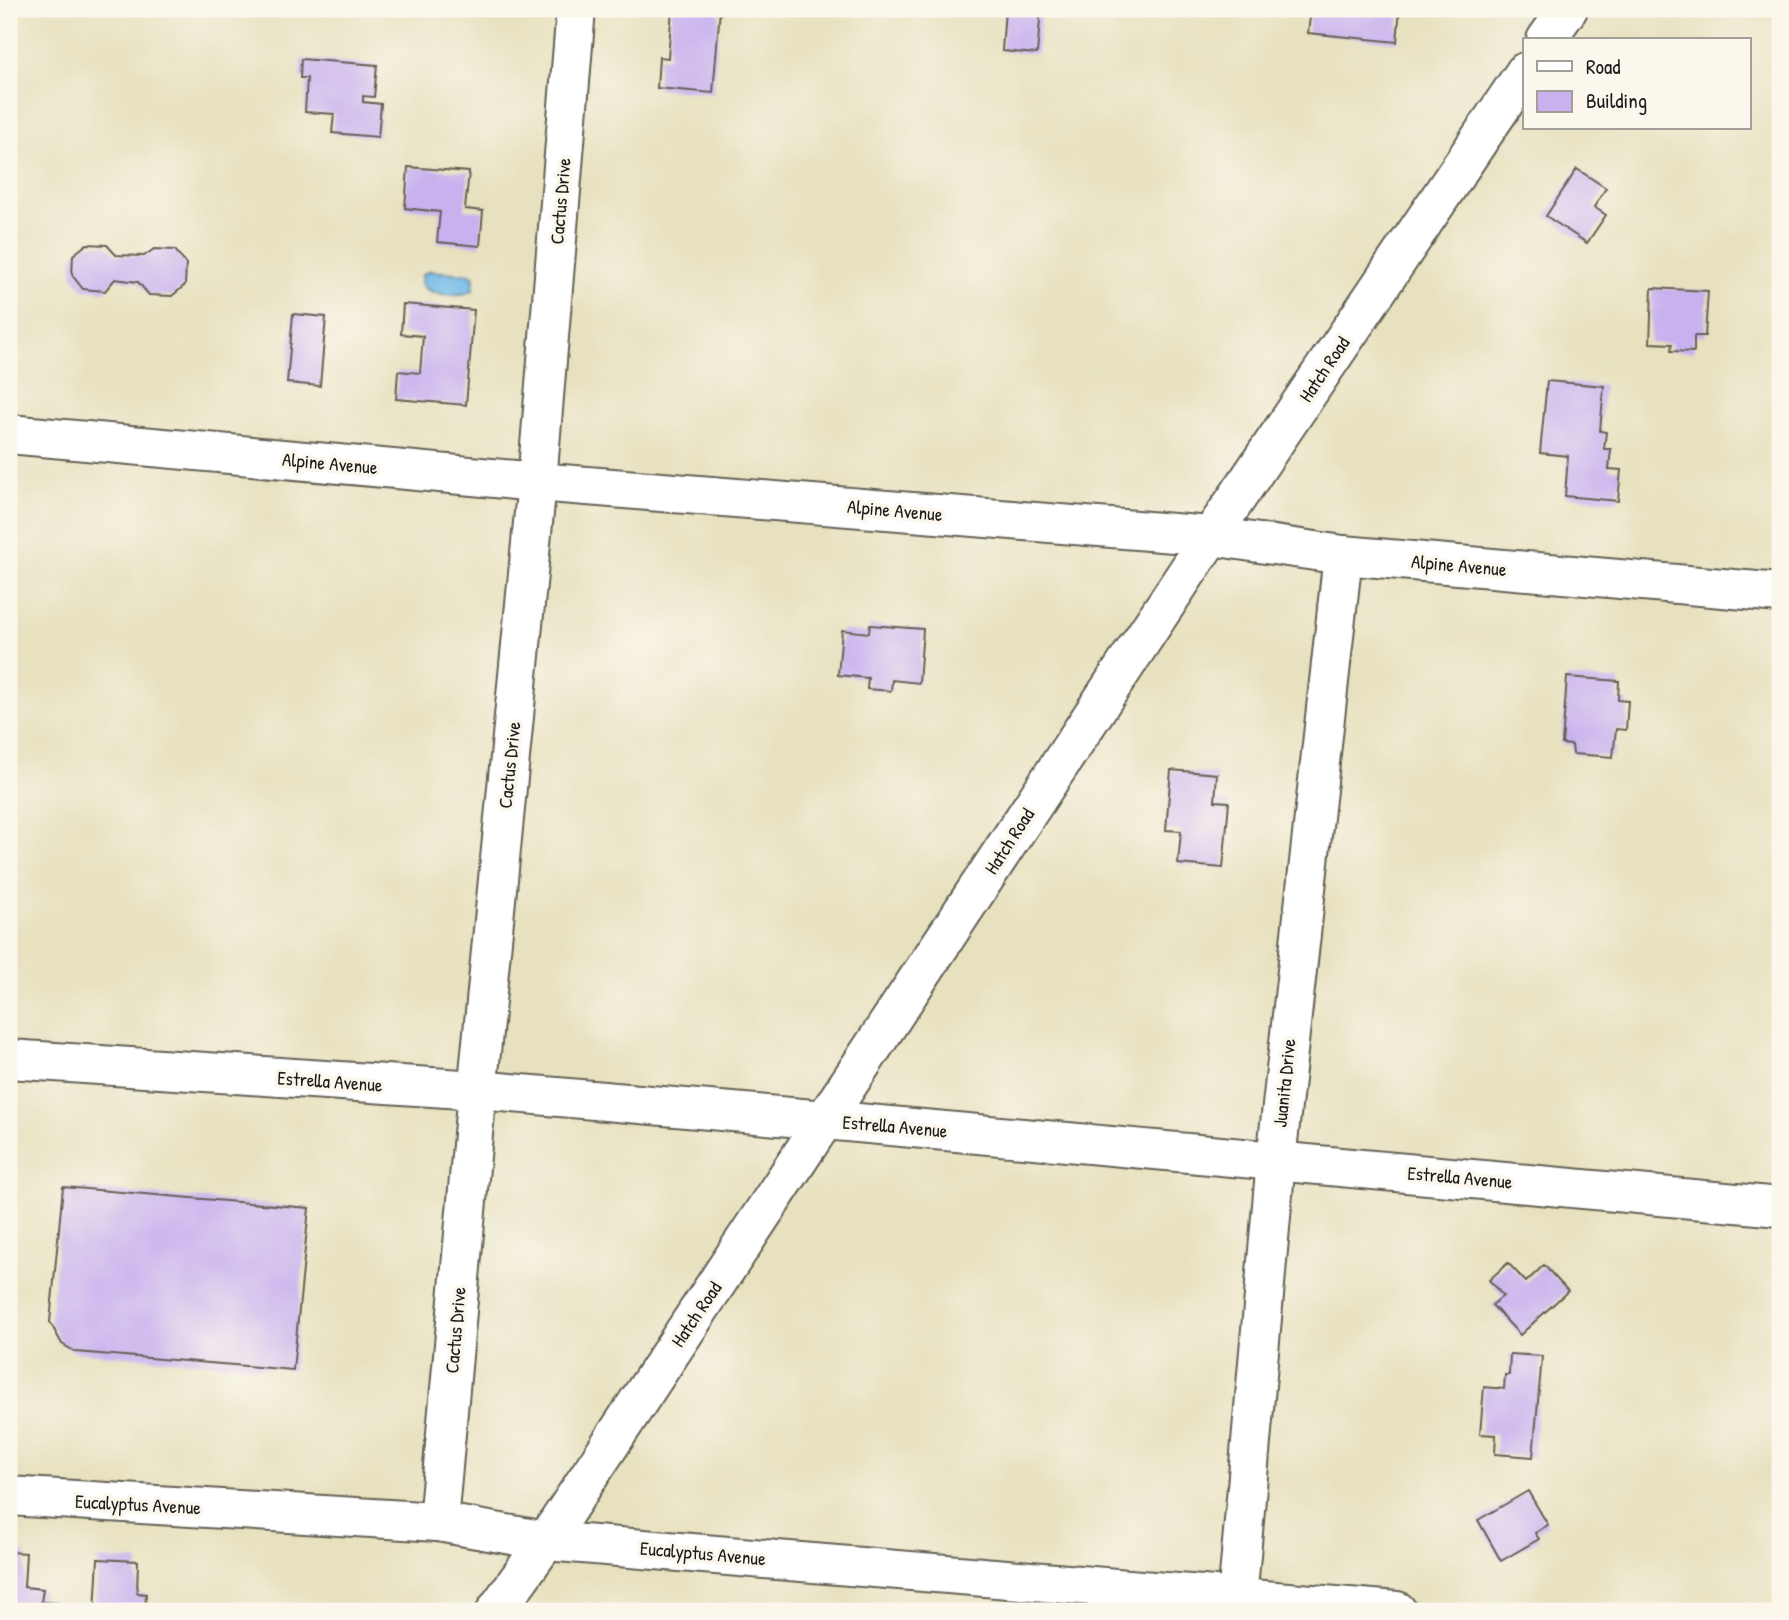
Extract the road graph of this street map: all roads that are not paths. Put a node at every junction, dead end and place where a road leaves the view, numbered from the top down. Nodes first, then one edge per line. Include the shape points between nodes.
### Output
1 (576, 9) edge
2 (1568, 9) edge
3 (1547, 38) edge
4 (1523, 75) edge
5 (9, 434) edge
6 (537, 482) junction
7 (1211, 536) junction
8 (1343, 555) junction
9 (1780, 593) edge
10 (9, 1059) edge
11 (477, 1090) junction
12 (825, 1119) junction
13 (1276, 1160) junction
14 (1780, 1207) edge
15 (9, 1496) edge
16 (438, 1522) junction
17 (546, 1541) junction
18 (1237, 1604) edge
19 (496, 1611) edge
20 (1397, 1611) edge

1 - 6 street, Cactus Drive
2 - 3 street
4 - 7 street, Hatch Road
5 - 6 street, Alpine Avenue
6 - 7 street, Alpine Avenue
6 - 11 street, Cactus Drive
7 - 8 street, Alpine Avenue
7 - 12 street, Hatch Road
8 - 9 street, Alpine Avenue
8 - 13 street, Juanita Drive
10 - 11 street, Estrella Avenue
11 - 12 street, Estrella Avenue
11 - 16 street, Cactus Drive
12 - 13 street, Estrella Avenue
12 - 17 street, Hatch Road
13 - 14 street, Estrella Avenue
13 - 18 street, Juanita Drive
15 - 16 street, Eucalyptus Avenue
16 - 17 street, Eucalyptus Avenue
17 - 18 street, Eucalyptus Avenue
17 - 19 street, Hatch Road
18 - 20 street, Eucalyptus Avenue

